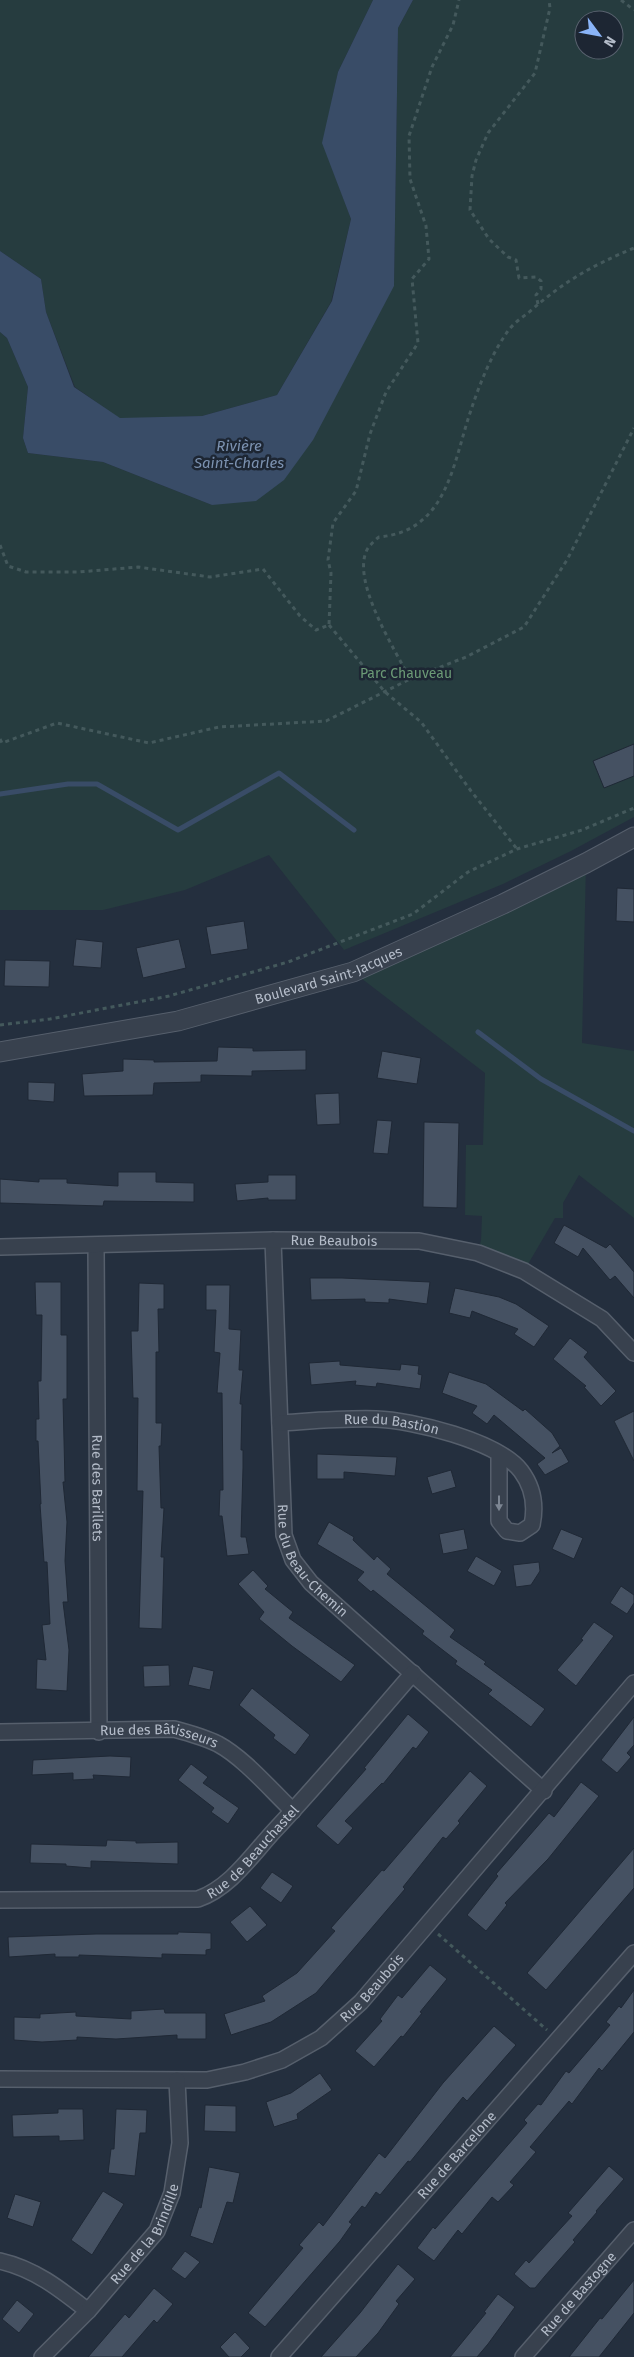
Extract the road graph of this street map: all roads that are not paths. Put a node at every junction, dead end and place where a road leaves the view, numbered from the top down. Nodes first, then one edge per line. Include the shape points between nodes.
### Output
1 (634, 837) edge
2 (0, 1052) edge
3 (273, 1240) junction
4 (96, 1246) junction
5 (0, 1247) edge
6 (634, 1353) edge
7 (280, 1423) junction
8 (499, 1454) junction
9 (413, 1673) junction
10 (634, 1683) edge
11 (0, 1732) edge
12 (99, 1732) junction
13 (544, 1790) junction
14 (293, 1811) junction
15 (0, 1900) edge
16 (634, 1953) edge
17 (0, 2079) edge
18 (177, 2080) junction
19 (634, 2230) edge
20 (0, 2261) edge
21 (88, 2310) junction
22 (42, 2357) edge
23 (278, 2357) edge
24 (523, 2357) edge

1 - 2 street, Boulevard Saint-Jacques via 503,904 353,972 178,1022
3 - 4 street, Rue Beaubois
3 - 6 street, Rue Beaubois via 418,1241 478,1254 524,1271 565,1295 602,1319
3 - 7 street, Rue du Beau-Chemin
4 - 5 street, Rue Beaubois
4 - 12 street, Rue des Barillets
7 - 8 street, Rue du Bastion via 377,1419 454,1432
7 - 9 street, Rue du Beau-Chemin via 284,1535 293,1560 311,1583
8 -> 8 street, Rue du Bastion via 499,1521 507,1531 520,1533 532,1525 535,1507 530,1488 520,1470
9 - 13 street, Rue du Beau-Chemin
9 - 14 street, Rue de Beauchastel
10 - 13 street, Rue Beaubois
11 - 12 street, Rue des Bâtisseurs
12 - 14 street, Rue des Bâtisseurs via 174,1729 196,1735 219,1745
13 - 18 street, Rue Beaubois via 361,2002 321,2038 282,2060 245,2072 207,2080
14 - 15 street, Rue de Beauchastel via 226,1884 213,1894 198,1899
16 - 23 street, Rue de Barcelone
17 - 18 street, Rue Beaubois
18 - 21 street, Rue de la Brindille via 180,2142 172,2193 157,2231
19 - 24 street, Rue de Bastogne
20 - 21 street via 20,2266 52,2282
21 - 22 street, Rue de la Brindille

